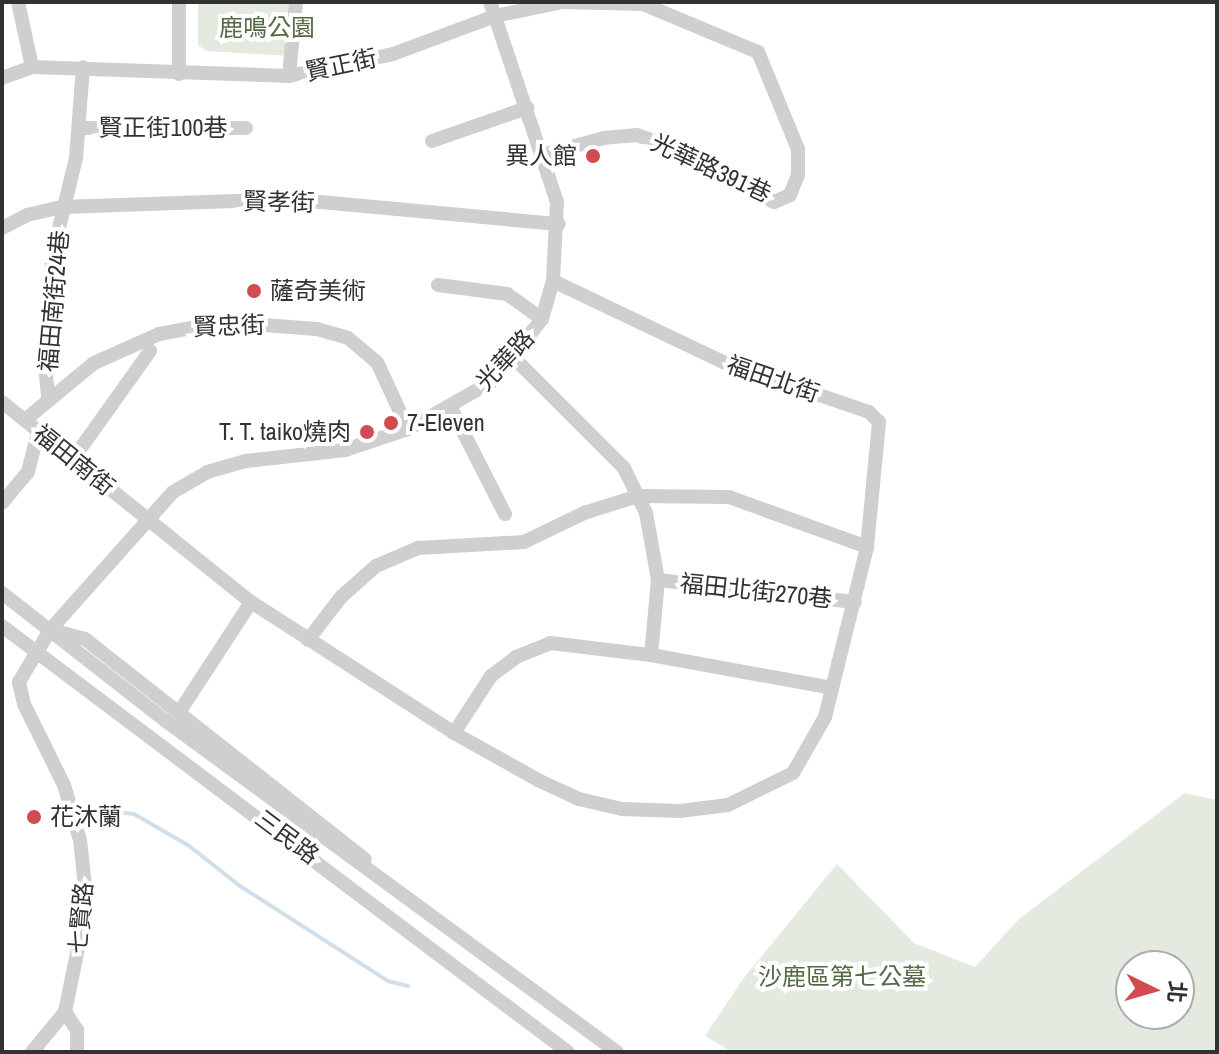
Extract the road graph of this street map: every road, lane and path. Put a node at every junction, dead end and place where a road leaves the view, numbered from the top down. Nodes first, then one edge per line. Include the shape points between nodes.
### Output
1 (18, 2) edge
2 (179, 2) edge
3 (296, 2) edge
4 (492, 9) edge
5 (32, 67) junction
6 (83, 67) junction
7 (179, 74) junction
8 (289, 76) junction
9 (2, 78) edge
10 (527, 108) junction
11 (80, 128) junction
12 (246, 128) dead end
13 (432, 141) dead end
14 (542, 155) junction
15 (63, 207) junction
16 (559, 224) junction
17 (2, 228) edge
18 (553, 281) junction
19 (438, 285) dead end
20 (542, 319) junction
21 (150, 351) dead end
22 (514, 358) junction
23 (48, 396) junction
24 (2, 402) edge
25 (451, 408) junction
26 (25, 420) junction
27 (408, 429) junction
28 (38, 432) junction
29 (73, 459) junction
30 (638, 496) junction
31 (2, 503) edge
32 (505, 514) dead end
33 (145, 518) junction
34 (867, 547) junction
35 (658, 580) junction
36 (2, 593) edge
37 (251, 602) junction
38 (855, 602) junction
39 (2, 626) edge
40 (50, 630) junction
41 (308, 640) junction
42 (39, 653) junction
43 (651, 655) junction
44 (832, 688) junction
45 (180, 711) junction
46 (454, 733) junction
47 (398, 888) junction
48 (547, 999) junction
49 (65, 1012) junction
50 (531, 1023) junction
51 (32, 1052) edge
52 (77, 1052) edge
53 (568, 1052) edge
54 (617, 1052) edge

1 - 5 street
2 - 7 street
3 - 8 street
4 - 8 street, 賢正街 via 393,54
4 - 10 street, 光華路
4 - 14 street, 光華路391巷 via 562,2 643,4 758,52 798,149 798,175 790,195 774,202 675,148 637,135
5 - 6 street, 賢正街
5 - 9 street, 賢正街
6 - 7 street, 賢正街
6 - 11 street, 賢正街100巷
7 - 8 street, 賢正街
10 - 13 street
10 - 14 street, 光華路
11 - 12 street, 賢正街100巷
11 - 15 street, 賢正街100巷
14 - 16 street, 光華路
15 - 16 street, 賢孝街 via 288,199
15 - 17 street, 賢孝街 via 27,215
15 - 23 street, 福田南街24巷 via 53,253 44,354
16 - 18 street, 光華路
18 - 20 street, 光華路
18 - 34 street, 福田北街 via 723,362 869,412 879,422
19 - 20 street via 507,294
20 - 22 street, 光華路
21 - 29 street
22 - 25 street, 光華路 via 491,382
22 - 30 street via 593,433 624,468
23 - 26 street, 賢忠街
23 - 27 street, 賢忠街 via 94,363 159,334 223,322 274,324 348,338 377,362
24 - 26 street, 福田南街
25 - 27 street, 光華路
25 - 32 street
26 - 28 street, 福田南街
27 - 33 street, 光華路 via 345,450 246,461 207,472
28 - 29 street, 福田南街
28 - 31 street via 28,472
29 - 33 street, 福田南街
30 - 34 street via 729,497
30 - 35 street
30 - 41 street via 584,513 524,542 418,548 376,566 341,597
33 - 37 street, 福田北街
33 - 40 street, 光華路
34 - 38 street, 福田北街
35 - 38 street, 福田北街270巷
35 - 43 street
36 - 40 street, 三民路
37 - 41 street, 福田北街
37 - 45 street
38 - 44 street, 福田北街
39 - 42 street, 三民路
40 - 42 street, 光華路
40 - 45 street, 三民路 via 85,639
40 - 47 street, 三民路 via 324,839
41 - 46 street, 福田北街
42 - 49 street, 七賢路 via 19,682 24,704 64,785 88,881
42 - 50 street, 三民路
43 - 44 street
43 - 46 street via 550,643 516,657 491,676
44 - 46 street, 福田北街 via 825,717 793,773 728,805 692,810 622,809 579,799
45 - 47 street, 三民路 via 320,818
47 - 48 street, 三民路
48 - 50 street
48 - 54 street, 三民路
49 - 51 street
49 - 52 street via 77,1030
50 - 53 street, 三民路

